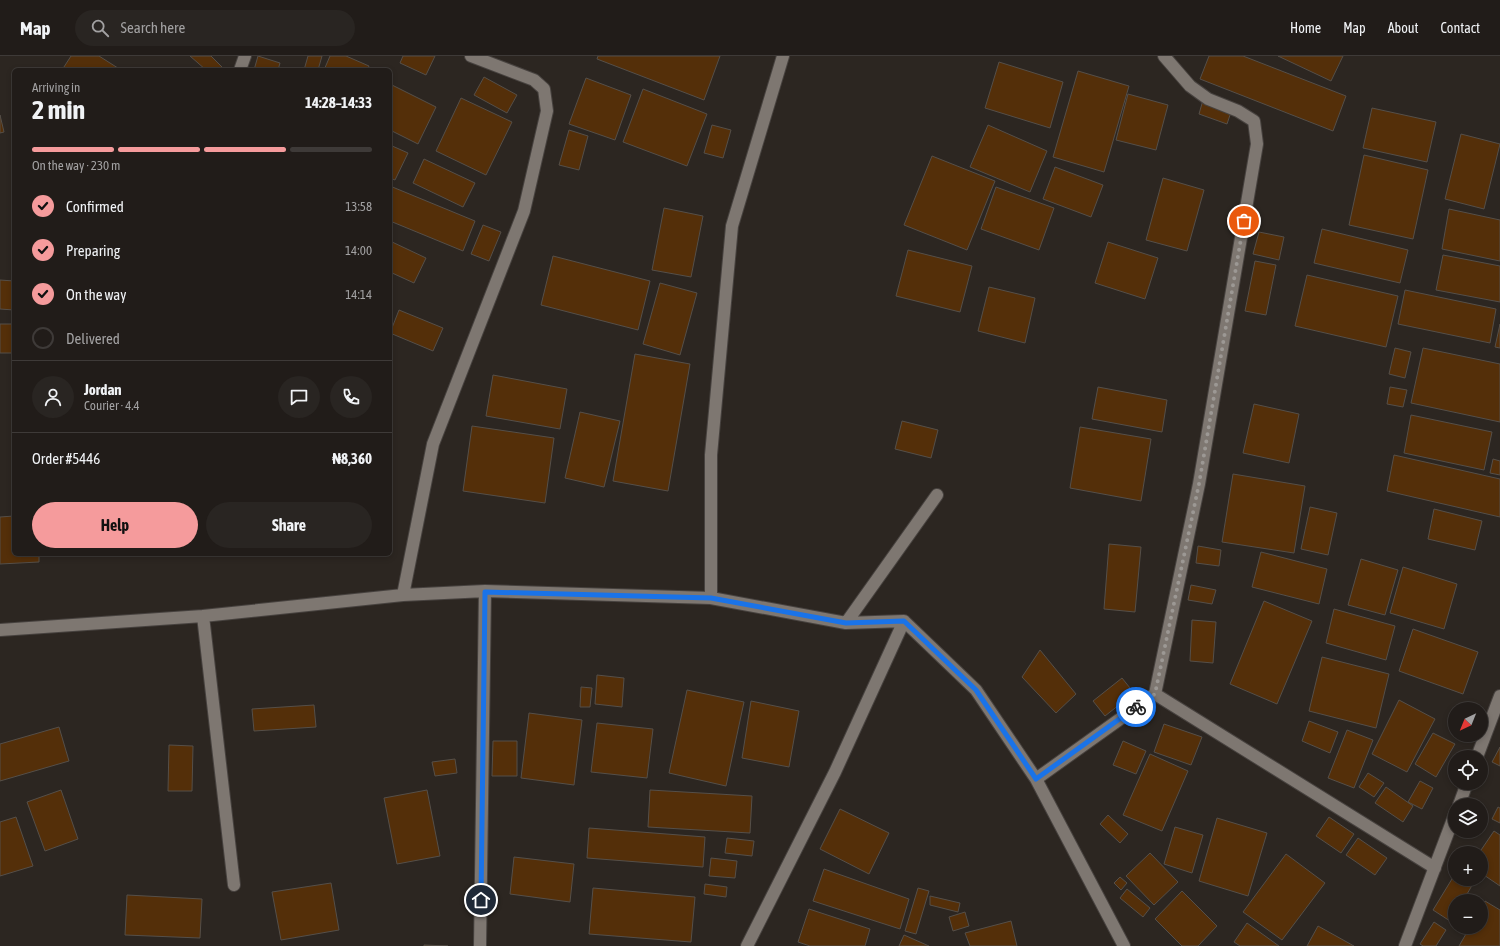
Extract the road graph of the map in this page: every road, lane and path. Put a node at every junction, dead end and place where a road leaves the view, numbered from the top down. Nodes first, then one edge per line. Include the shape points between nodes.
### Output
1 (245, 56) edge
2 (471, 56) edge
3 (784, 56) edge
4 (1164, 56) edge
5 (241, 68) edge
6 (937, 495) dead end
7 (485, 592) junction
8 (402, 595) junction
9 (711, 598) junction
10 (204, 616) junction
11 (904, 621) junction
12 (846, 623) junction
13 (0, 630) edge
14 (1155, 694) junction
15 (1500, 696) edge
16 (1480, 750) edge
17 (1036, 779) junction
18 (1448, 833) edge
19 (1435, 868) junction
20 (234, 885) dead end
21 (480, 946) edge
22 (747, 946) edge
23 (1124, 946) edge
24 (1405, 946) edge

1 - 5 street
2 - 8 street via 534,80 544,89 547,111 524,211 433,444
3 - 9 street via 732,226 711,455
4 - 14 street via 1190,86 1208,99 1238,110 1254,121 1257,144 1199,484
6 - 12 street
7 - 8 street
7 - 9 street
7 - 21 street
8 - 10 street
9 - 12 street
10 - 13 street
10 - 20 street
11 - 12 street
11 - 17 street via 976,690
11 - 22 street via 835,772
14 - 17 street
14 - 19 street
15 - 16 street
17 - 23 street
18 - 19 street
19 - 24 street

